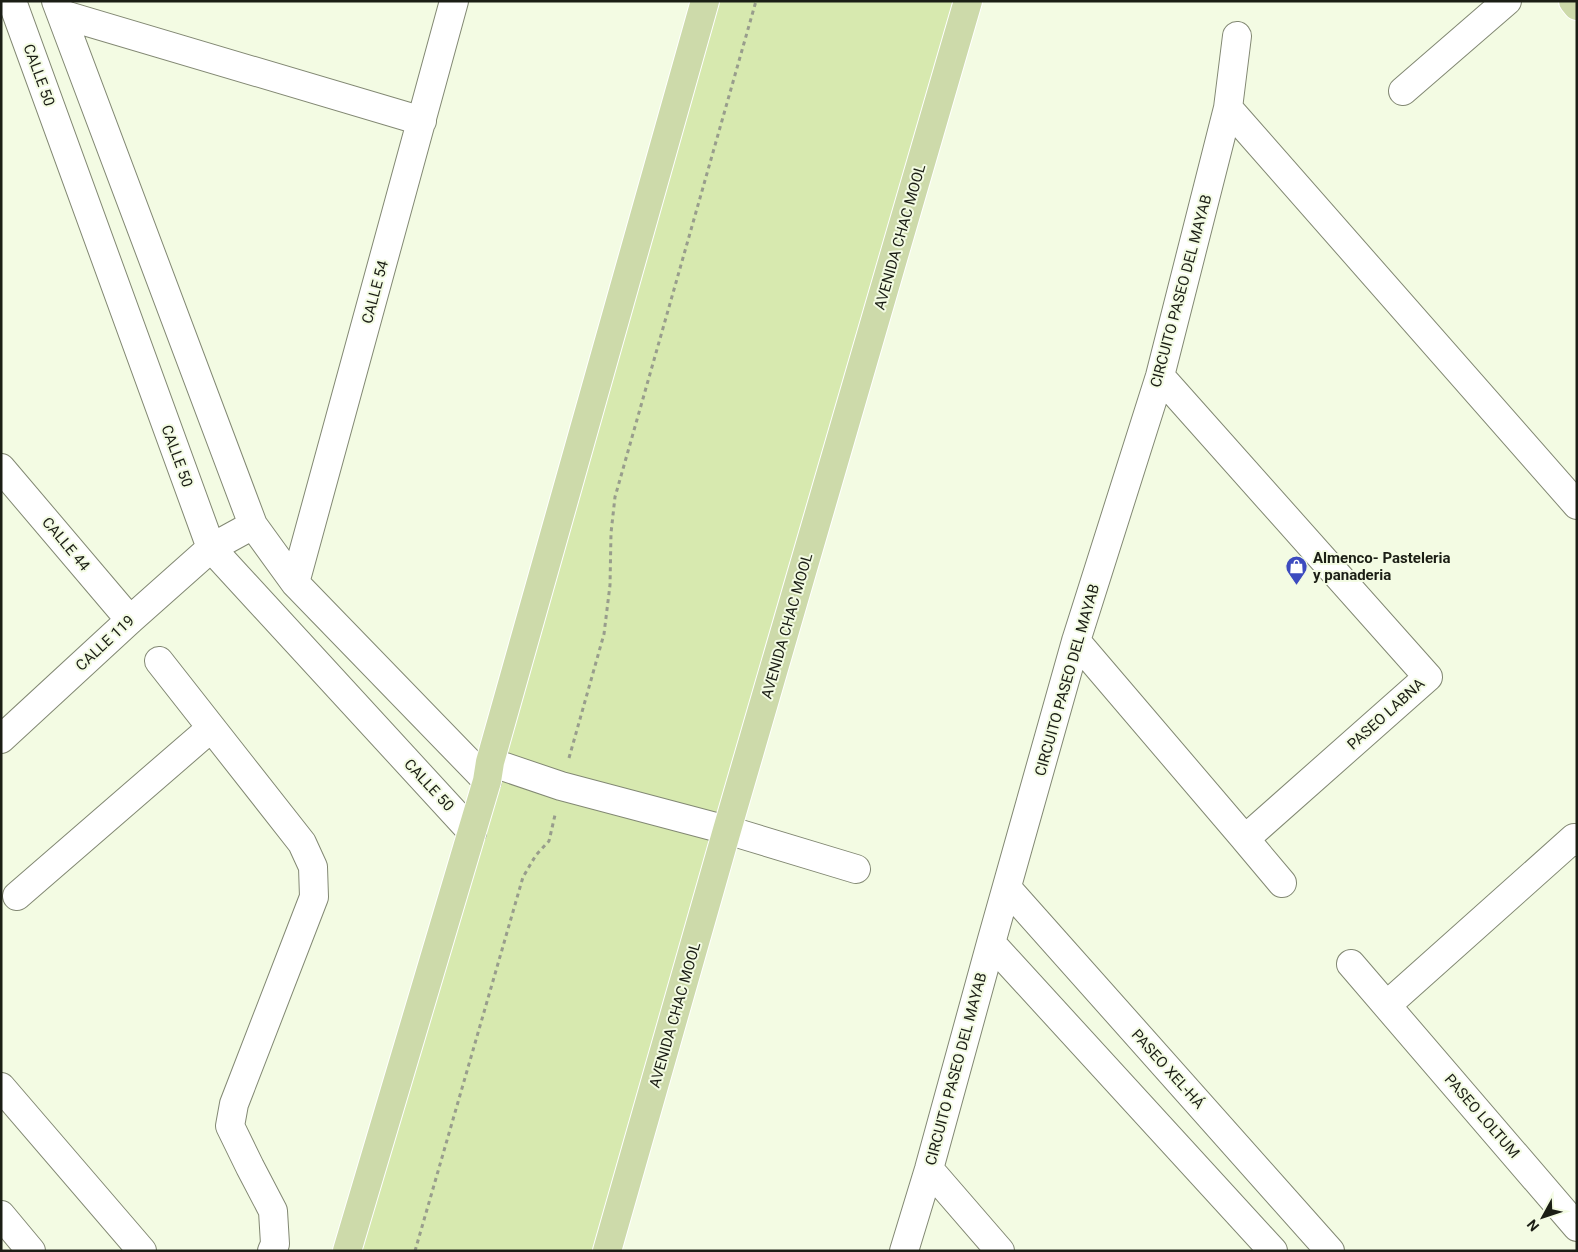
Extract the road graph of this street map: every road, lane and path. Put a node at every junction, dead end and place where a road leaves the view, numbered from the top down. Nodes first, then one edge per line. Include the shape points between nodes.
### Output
1 (12, 1) edge
2 (454, 1) edge
3 (705, 1) edge
4 (756, 1) edge
5 (968, 1) edge
6 (1507, 1) edge
7 (1573, 1) edge
8 (1577, 6) edge
9 (58, 8) edge
10 (1237, 36) dead end
11 (1403, 91) dead end
12 (1228, 108) junction
13 (422, 121) junction
14 (1160, 376) junction
15 (1, 468) edge
16 (1577, 505) edge
17 (253, 525) junction
18 (211, 548) junction
19 (295, 583) junction
20 (130, 620) junction
21 (1076, 641) junction
22 (159, 661) dead end
23 (211, 728) junction
24 (1, 739) edge
25 (488, 771) junction
26 (561, 786) junction
27 (727, 830) junction
28 (472, 832) junction
29 (1245, 839) junction
30 (1577, 842) edge
31 (856, 869) dead end
32 (1282, 883) dead end
33 (1006, 888) junction
34 (17, 896) dead end
35 (991, 943) junction
36 (1351, 964) dead end
37 (1387, 1005) junction
38 (1, 1087) edge
39 (929, 1169) junction
40 (1, 1215) edge
41 (1577, 1227) edge
42 (31, 1251) edge
43 (142, 1251) edge
44 (272, 1251) edge
45 (347, 1251) edge
46 (415, 1251) edge
47 (607, 1251) edge
48 (904, 1251) edge
49 (1000, 1251) edge
50 (1273, 1251) edge
51 (1330, 1251) edge

1 - 18 street, CALLE 50
2 - 13 street, CALLE 54
3 - 25 main road
4 - 26 path via 616,497 604,634
5 - 27 main road, AVENIDA CHAC MOOL
6 - 11 street
7 - 8 main road
9 - 13 street
9 - 17 street
10 - 12 street, CIRCUITO PASEO DEL MAYAB
12 - 14 street, CIRCUITO PASEO DEL MAYAB
12 - 16 street
13 - 19 street, CALLE 54
14 - 21 street, CIRCUITO PASEO DEL MAYAB
14 - 29 street, PASEO LABNA via 1428,677
15 - 20 street, CALLE 44
17 - 18 street, CALLE 119
17 - 19 street
18 - 20 street, CALLE 119
18 - 28 street, CALLE 50
19 - 25 street
20 - 24 street, CALLE 119
21 - 29 street
21 - 33 street, CIRCUITO PASEO DEL MAYAB
22 - 23 street
23 - 34 street
23 - 44 street via 302,843 313,867 314,896 234,1104 230,1126 273,1211
25 - 26 street
25 - 28 main road
26 - 27 street
26 - 46 path via 549,841 536,855 524,877
27 - 31 street
27 - 47 main road, AVENIDA CHAC MOOL
28 - 45 main road
29 - 32 street
30 - 37 street via 1574,838
33 - 35 street, CIRCUITO PASEO DEL MAYAB
33 - 51 street, PASEO XEL-HÁ
35 - 39 street, CIRCUITO PASEO DEL MAYAB
35 - 50 street
36 - 37 street, PASEO LOLTUM
37 - 41 street, PASEO LOLTUM
38 - 43 street
39 - 48 street, CIRCUITO PASEO DEL MAYAB
39 - 49 street
40 - 42 street

